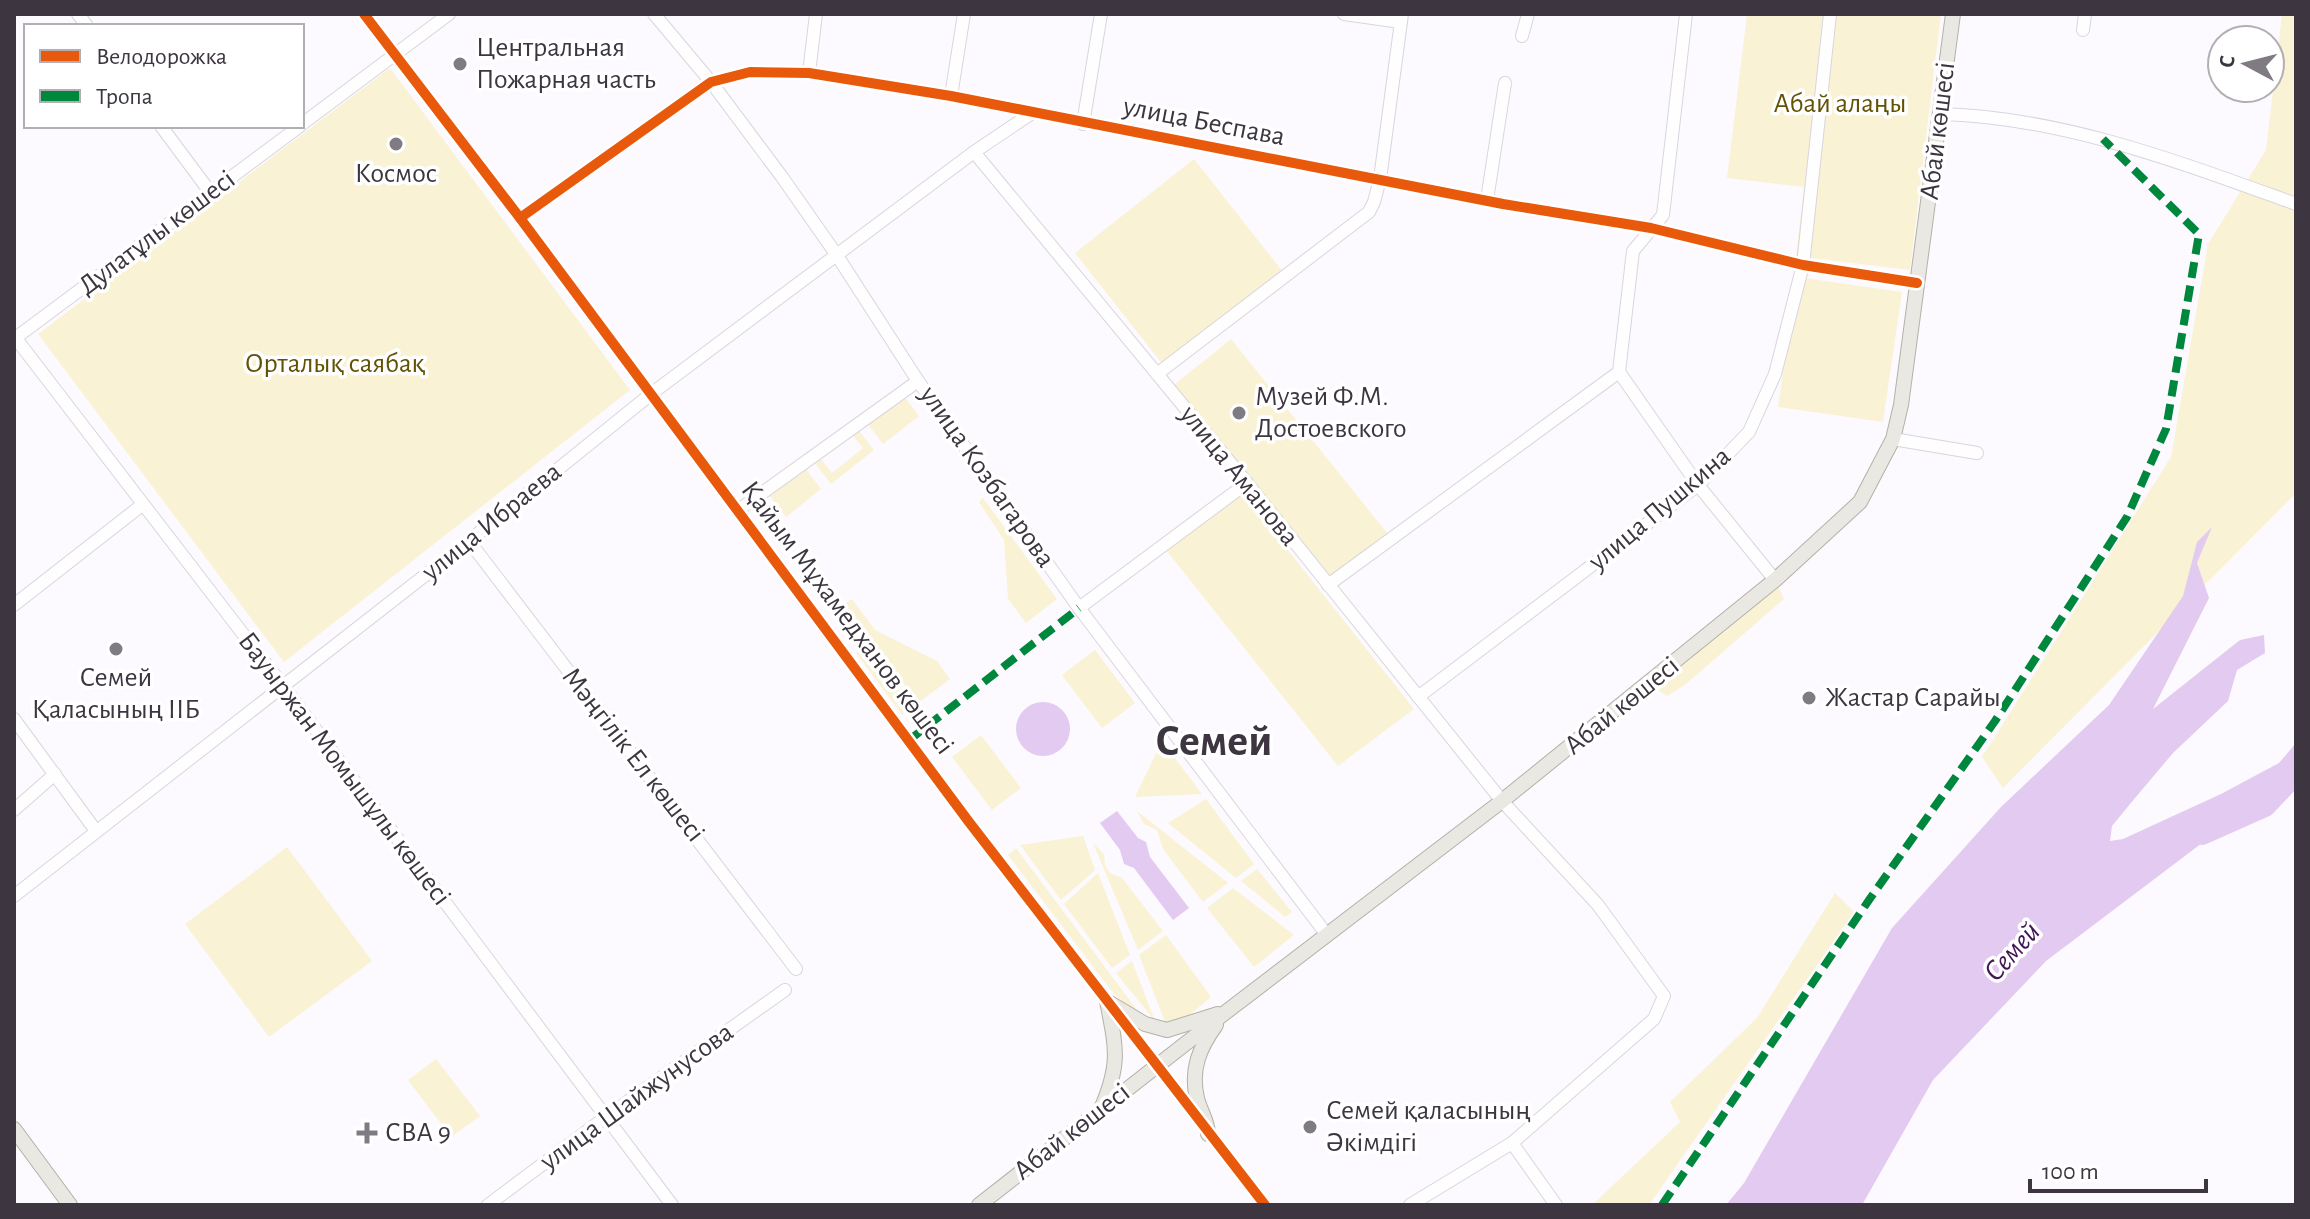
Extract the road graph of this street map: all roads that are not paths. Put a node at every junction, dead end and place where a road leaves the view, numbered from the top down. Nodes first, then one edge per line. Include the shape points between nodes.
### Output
1 (364, 14) edge
2 (449, 14) edge
3 (654, 14) edge
4 (816, 14) edge
5 (964, 14) edge
6 (1101, 14) edge
7 (1344, 14) edge
8 (1528, 14) edge
9 (1686, 14) edge
10 (1830, 14) edge
11 (1953, 14) edge
12 (2085, 14) edge
13 (1402, 18) edge
14 (2083, 30) dead end
15 (1522, 36) dead end
16 (395, 55) junction
17 (809, 73) junction
18 (711, 82) junction
19 (1505, 83) dead end
20 (951, 96) junction
21 (1032, 113) junction
22 (1940, 114) junction
23 (304, 123) edge
24 (1083, 124) junction
25 (162, 128) edge
26 (297, 128) edge
27 (974, 152) junction
28 (1380, 179) junction
29 (210, 192) junction
30 (1487, 200) junction
31 (2296, 204) edge
32 (520, 218) junction
33 (1651, 228) junction
34 (836, 254) junction
35 (1803, 265) junction
36 (1917, 283) junction
37 (15, 338) edge
38 (1619, 372) junction
39 (1157, 374) junction
40 (918, 381) junction
41 (651, 394) junction
42 (1893, 439) junction
43 (1977, 453) dead end
44 (1247, 483) junction
45 (1698, 485) junction
46 (142, 505) junction
47 (737, 511) junction
48 (469, 541) junction
49 (1775, 580) junction
50 (1328, 585) junction
51 (14, 605) edge
52 (1079, 608) junction
53 (283, 686) junction
54 (1418, 697) junction
55 (14, 719) edge
56 (55, 774) junction
57 (1502, 801) junction
58 (14, 810) edge
59 (96, 831) junction
60 (14, 896) edge
61 (1327, 935) junction
62 (796, 969) dead end
63 (785, 990) dead end
64 (1108, 1002) junction
65 (1226, 1012) junction
66 (1158, 1064) junction
67 (1100, 1111) junction
68 (606, 1117) junction
69 (14, 1129) edge
70 (1208, 1134) junction
71 (1512, 1143) junction
72 (70, 1205) edge
73 (488, 1205) edge
74 (672, 1205) edge
75 (979, 1205) edge
76 (1265, 1205) edge
77 (1410, 1205) edge
78 (1556, 1205) edge

1 - 16 street, Қайым Мұхамедханов көшесі
2 - 16 street, Дулатұлы көшесі
3 - 18 street, улица Козбагарова
4 - 17 street
5 - 20 street
6 - 24 street
7 - 13 street
8 - 15 street
9 - 33 street via 1663,215
10 - 35 street, улица Пушкина
11 - 22 main road, Абай көшесі
12 - 14 street
13 - 28 street
16 - 23 street, Дулатұлы көшесі
16 - 32 street, Қайым Мұхамедханов көшесі
17 - 18 street, улица Беспава via 750,72
17 - 20 street, улица Беспава
18 - 32 street, улица Беспава
18 - 34 street, улица Козбагарова
19 - 30 street
20 - 21 street, улица Беспава
21 - 24 street, улица Беспава
21 - 27 street, улица Ибраева
22 - 31 street via 1983,115 2103,139
22 - 36 main road, Абай көшесі
24 - 28 street, улица Беспава
25 - 29 street
26 - 29 street, Дулатұлы көшесі
27 - 34 street, улица Ибраева
27 - 39 street, улица Аманова
28 - 30 street, улица Беспава
28 - 39 street via 1369,212
29 - 37 street, Дулатұлы көшесі
30 - 33 street, улица Беспава
32 - 41 street, Қайым Мұхамедханов көшесі
33 - 35 street, улица Беспава
33 - 38 street via 1633,251
34 - 40 street, улица Козбагарова
34 - 41 street, улица Ибраева
35 - 36 street, улица Беспава
35 - 45 street, улица Пушкина via 1775,374 1749,432
36 - 42 main road, Абай көшесі
37 - 46 street, Бауыржан Момышұлы көшесі
38 - 45 street
38 - 50 street
39 - 44 street, улица Аманова
40 - 47 street
40 - 52 street, улица Козбагарова
41 - 47 street, Қайым Мұхамедханов көшесі
41 - 48 street, улица Ибраева
42 - 43 street
42 - 49 main road, Абай көшесі via 1860,502
44 - 50 street, улица Аманова
44 - 52 street
45 - 49 street
45 - 54 street, улица Пушкина
46 - 51 street
46 - 53 street, Бауыржан Момышұлы көшесі
47 - 64 street, Қайым Мұхамедханов көшесі
48 - 53 street, улица Ибраева
48 - 62 street, Мәңгілік Ел көшесі
49 - 57 main road, Абай көшесі
50 - 54 street, улица Аманова
52 - 61 street, улица Козбагарова
53 - 59 street, улица Ибраева
53 - 68 street, Бауыржан Момышұлы көшесі
54 - 57 street, улица Аманова
55 - 56 street
56 - 58 street
56 - 59 street
57 - 61 main road, Абай көшесі
57 - 71 street, улица Аманова via 1598,905 1664,996 1654,1019
59 - 60 street, улица Ибраева
61 - 65 main road, Абай көшесі
63 - 68 street, улица Шайжунусова
64 - 65 main road via 1145,1024 1167,1030
64 - 66 street, Қайым Мұхамедханов көшесі
64 - 67 main road via 1116,1057 1114,1078
65 - 66 main road, Абай көшесі
65 - 70 main road via 1199,1053 1194,1073
66 - 67 main road, Абай көшесі
66 - 70 street, Қайым Мұхамедханов көшесі
67 - 75 main road, Абай көшесі
68 - 73 street, улица Шайжунусова
68 - 74 street, Бауыржан Момышұлы көшесі
69 - 72 main road
70 - 76 street, Қайым Мұхамедханов көшесі
71 - 77 street
71 - 78 street

